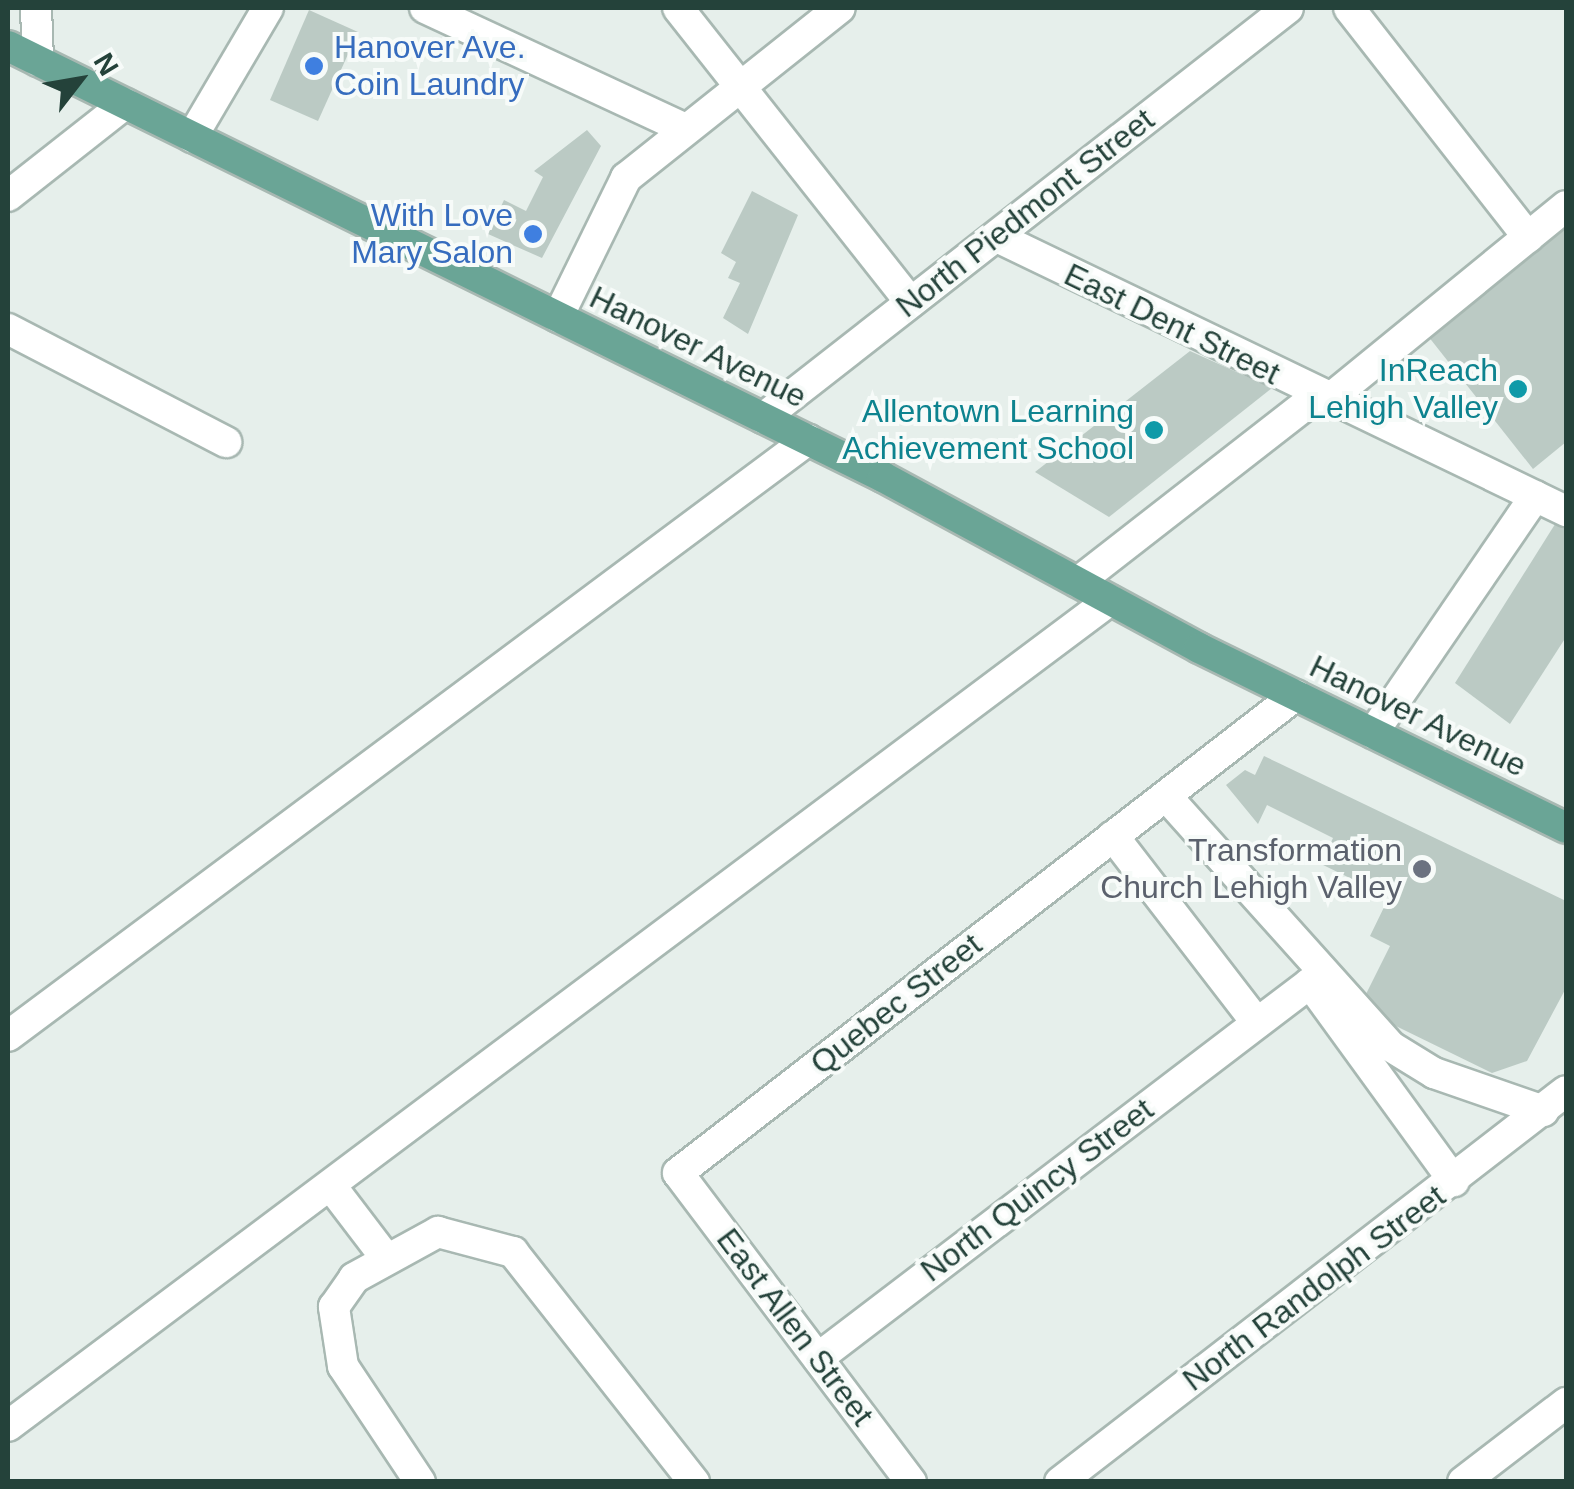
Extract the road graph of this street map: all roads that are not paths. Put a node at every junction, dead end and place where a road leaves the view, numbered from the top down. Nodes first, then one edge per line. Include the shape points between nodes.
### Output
1 (36, 8) edge
2 (268, 8) edge
3 (425, 8) edge
4 (678, 8) edge
5 (840, 8) edge
6 (1288, 8) edge
7 (1349, 8) edge
8 (8, 46) edge
9 (38, 62) junction
10 (738, 86) junction
11 (125, 104) junction
12 (680, 127) junction
13 (192, 137) junction
14 (8, 196) edge
15 (1566, 206) edge
16 (997, 236) junction
17 (1528, 238) junction
18 (910, 302) junction
19 (558, 317) junction
20 (8, 329) edge
21 (1322, 398) junction
22 (763, 418) junction
23 (808, 440) junction
24 (226, 442) dead end
25 (1553, 498) edge
26 (1078, 582) junction
27 (1110, 600) junction
28 (1296, 695) junction
29 (1372, 733) junction
30 (1166, 796) junction
31 (1566, 828) edge
32 (1113, 836) junction
33 (1257, 1023) junction
34 (8, 1036) edge
35 (1558, 1103) edge
36 (678, 1173) joint
37 (1454, 1181) junction
38 (331, 1186) junction
39 (385, 1257) junction
40 (818, 1358) junction
41 (1566, 1402) edge
42 (8, 1426) edge
43 (420, 1482) edge
44 (694, 1482) edge
45 (910, 1482) edge
46 (1060, 1482) edge
47 (1463, 1482) edge

1 - 9 street
2 - 13 street
3 - 12 street
4 - 10 street
5 - 10 street
6 - 16 street, North Piedmont Street
7 - 17 street
8 - 9 main road, Hanover Avenue
9 - 11 main road, Hanover Avenue
10 - 12 street
10 - 18 street
11 - 13 main road, Hanover Avenue
11 - 14 street
12 - 19 street via 609,204
13 - 19 main road, Hanover Avenue
15 - 17 street
16 - 18 street, North Piedmont Street
16 - 21 street, East Dent Street
17 - 21 street
18 - 22 street, North Piedmont Street
19 - 22 main road, Hanover Avenue
20 - 24 street
21 - 25 street, East Dent Street
21 - 26 street
22 - 23 main road, Hanover Avenue
23 - 26 main road, Hanover Avenue
23 - 34 street
25 - 29 street
26 - 27 main road, Hanover Avenue
27 - 28 main road, Hanover Avenue
27 - 38 street
28 - 29 main road, Hanover Avenue
28 - 30 street, Quebec Street
29 - 31 main road, Hanover Avenue
30 - 32 street, Quebec Street
30 - 35 street via 1390,1046 1434,1073
32 - 33 street
32 - 36 street, Quebec Street
33 - 37 street, North Quincy Street via 1310,982
33 - 40 street, North Quincy Street
35 - 37 street, North Randolph Street
36 - 40 street, East Allen Street
37 - 46 street, North Randolph Street
38 - 39 street
38 - 42 street
39 - 43 street via 334,1307 343,1366
39 - 44 street via 438,1232 513,1252
40 - 45 street, East Allen Street
41 - 47 street

